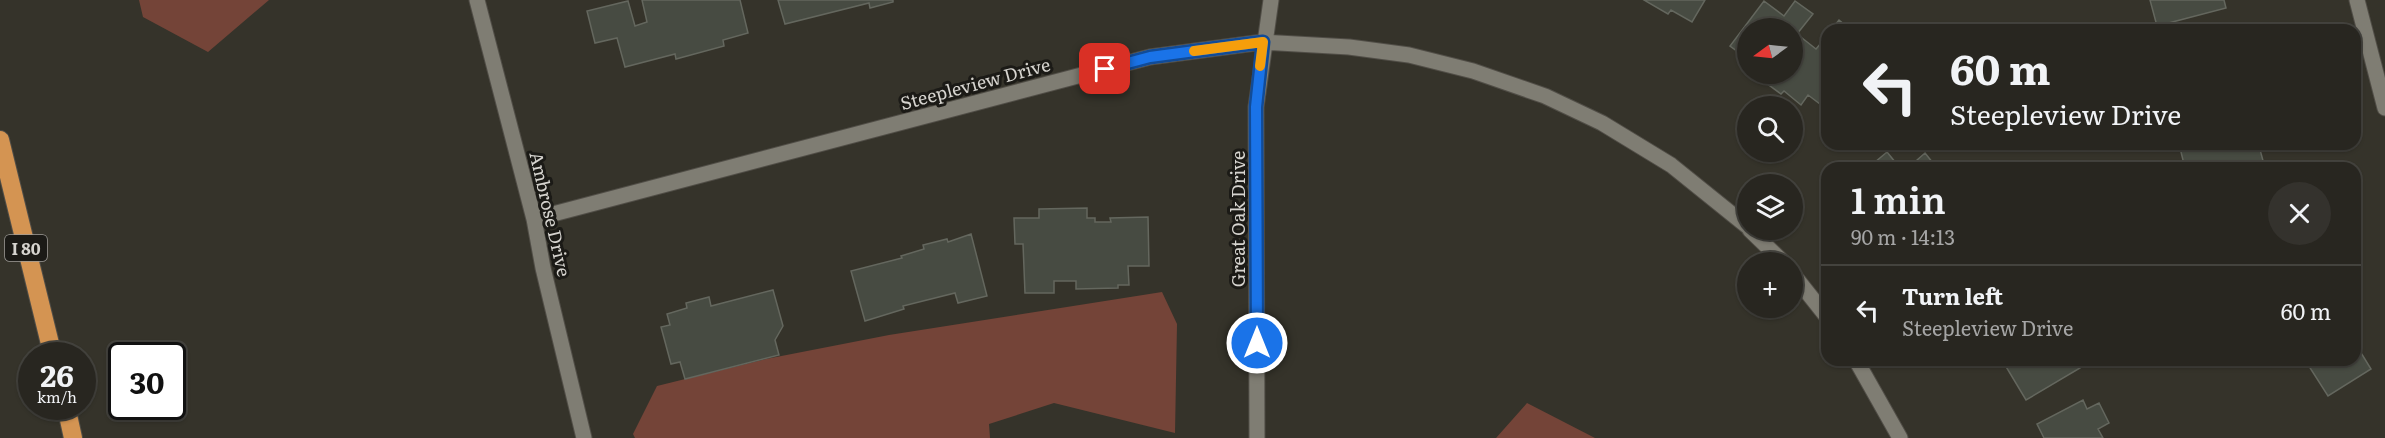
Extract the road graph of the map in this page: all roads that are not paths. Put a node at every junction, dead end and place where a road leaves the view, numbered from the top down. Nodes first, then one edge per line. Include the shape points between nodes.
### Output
1 (477, 0) edge
2 (1270, 0) edge
3 (2357, 0) edge
4 (1263, 42) junction
5 (2385, 108) edge
6 (0, 140) edge
7 (1737, 218) edge
8 (534, 219) junction
9 (1761, 240) edge
10 (1772, 252) edge
11 (1803, 287) edge
12 (1821, 309) edge
13 (50, 342) edge
14 (1859, 366) edge
15 (70, 420) edge
16 (74, 438) edge
17 (584, 438) edge
18 (1257, 438) edge
19 (1900, 438) edge

1 - 8 street, Ambrose Drive
2 - 4 street, Great Oak Drive
3 - 5 street
4 - 7 street, Steepleview Drive via 1408,55 1473,70 1545,96 1602,123 1671,165
4 - 8 street, Steepleview Drive via 1150,57
4 - 18 street, Great Oak Drive via 1256,107
6 - 13 highway, I 80
8 - 17 street, Ambrose Drive
9 - 10 street, Steepleview Drive
11 - 12 street
14 - 19 street
15 - 16 highway

